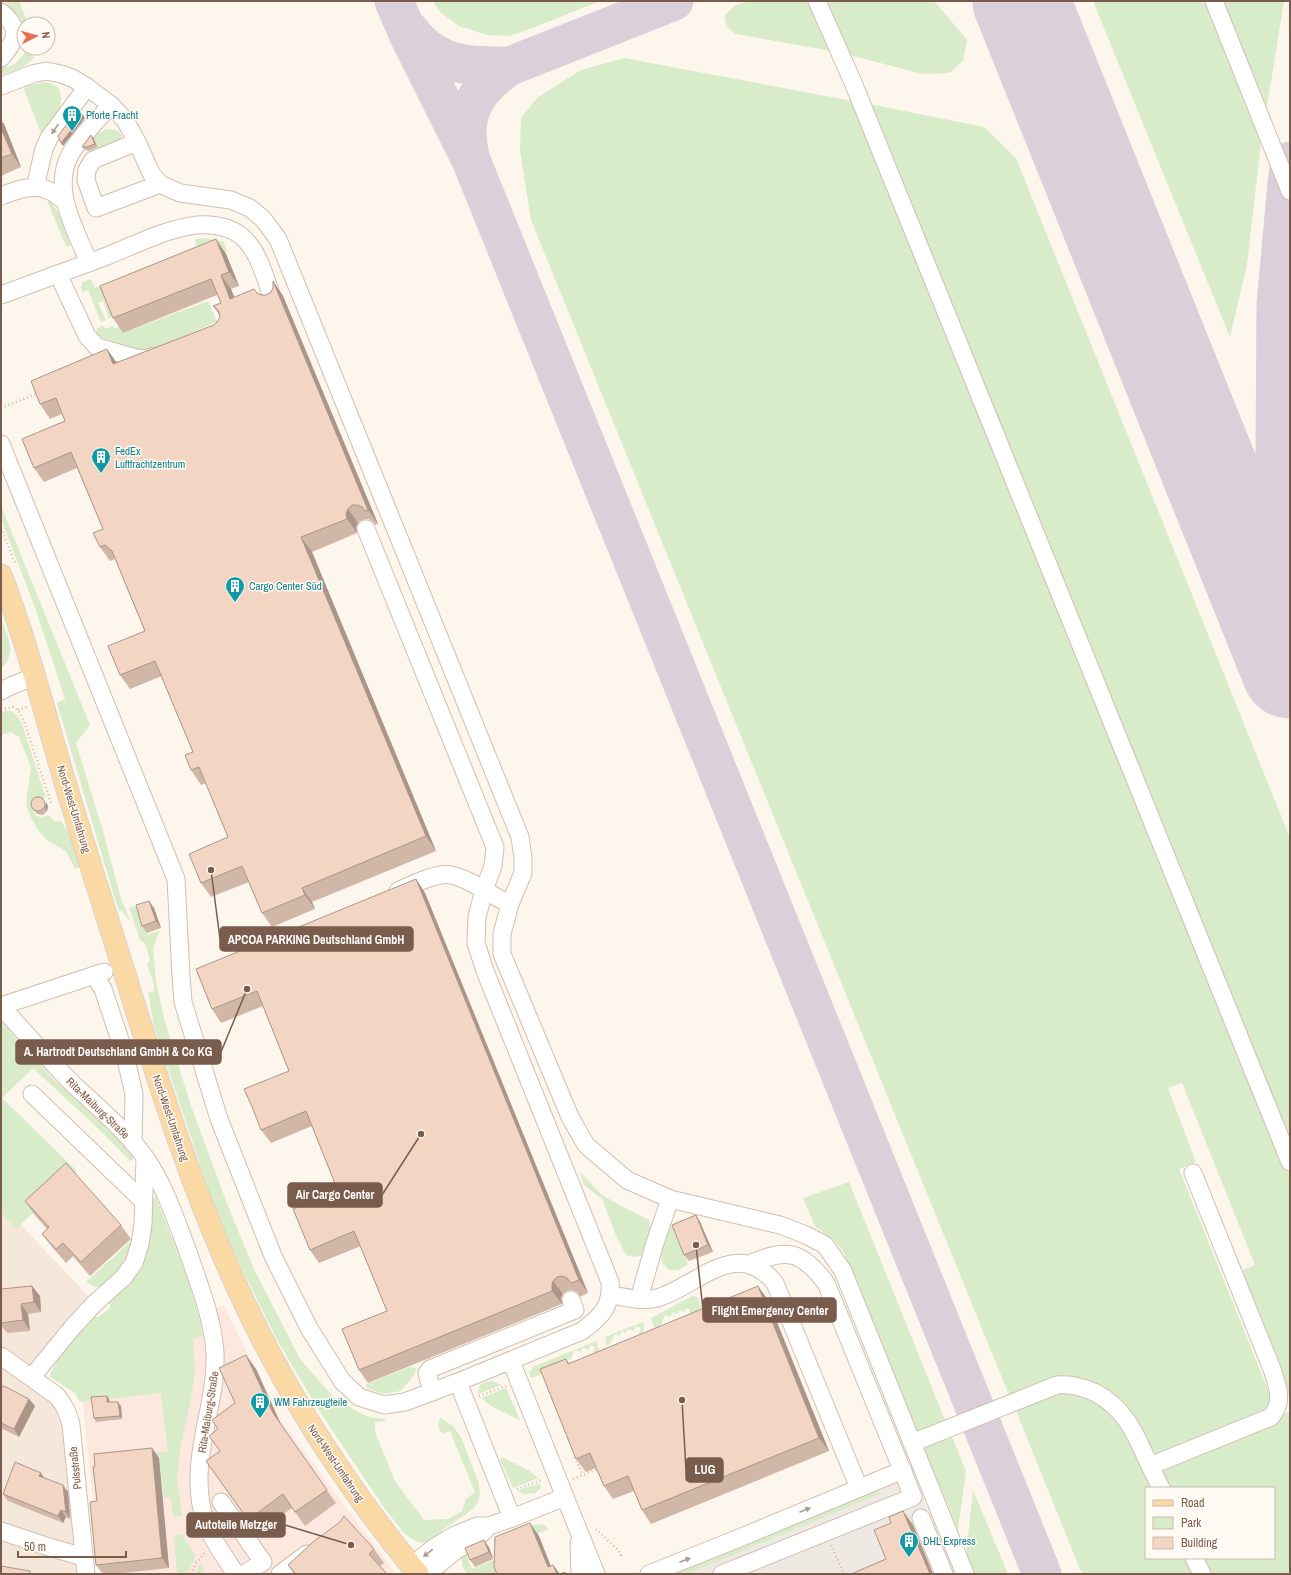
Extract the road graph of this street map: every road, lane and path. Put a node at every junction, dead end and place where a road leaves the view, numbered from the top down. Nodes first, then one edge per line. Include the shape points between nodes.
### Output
1 (818, 1) edge
2 (1214, 1) edge
3 (1, 12) edge
4 (1, 58) edge
5 (1, 86) edge
6 (87, 87) junction
7 (111, 105) junction
8 (137, 142) junction
9 (160, 184) junction
10 (35, 187) junction
11 (1290, 191) edge
12 (1, 196) edge
13 (64, 201) junction
14 (89, 263) junction
15 (58, 274) junction
16 (1, 295) edge
17 (274, 300) edge
18 (169, 350) edge
19 (45, 390) edge
20 (1, 408) edge
21 (1, 444) edge
22 (366, 529) dead end
23 (1, 575) edge
24 (36, 676) junction
25 (1, 691) edge
26 (1, 710) edge
27 (54, 810) dead end
28 (484, 890) junction
29 (384, 896) edge
30 (510, 904) junction
31 (1, 1006) edge
32 (32, 1094) dead end
33 (133, 1143) junction
34 (145, 1158) junction
35 (1290, 1162) edge
36 (1193, 1173) dead end
37 (670, 1199) junction
38 (143, 1202) junction
39 (750, 1264) junction
40 (611, 1295) junction
41 (639, 1299) junction
42 (571, 1300) dead end
43 (1, 1356) edge
44 (511, 1361) junction
45 (32, 1377) junction
46 (519, 1381) junction
47 (458, 1382) junction
48 (432, 1392) junction
49 (465, 1401) junction
50 (912, 1443) junction
51 (574, 1453) edge
52 (1150, 1466) junction
53 (600, 1468) edge
54 (903, 1470) junction
55 (582, 1475) junction
56 (560, 1486) junction
57 (1160, 1487) edge
58 (859, 1488) junction
59 (502, 1495) junction
60 (913, 1497) junction
61 (221, 1502) dead end
62 (939, 1510) junction
63 (512, 1518) junction
64 (921, 1518) junction
65 (586, 1529) junction
66 (1, 1531) edge
67 (217, 1546) junction
68 (318, 1546) edge
69 (84, 1557) junction
70 (622, 1558) dead end
71 (1194, 1559) edge
72 (419, 1571) edge
73 (86, 1574) edge
74 (191, 1574) edge
75 (235, 1574) edge
76 (244, 1574) edge
77 (280, 1574) edge
78 (580, 1574) edge
79 (596, 1574) edge
80 (649, 1574) edge
81 (722, 1574) edge
82 (944, 1574) edge
83 (965, 1574) edge
84 (1202, 1574) edge

1 - 35 street
2 - 11 street
3 - 4 street via 7,17 15,33 13,44
5 - 6 street via 46,71 72,78
6 - 7 street
6 -> 10 street via 49,138
7 - 8 street via 125,120
7 - 13 street via 70,155 65,167
8 - 9 street via 151,173
8 - 9 street via 93,160 87,170 86,180 96,208
9 - 30 street via 180,193 231,200 250,208 263,219 278,239 520,837 523,873
10 - 12 street via 23,188
10 - 13 street via 54,192
13 - 14 street
14 - 15 street
14 - 17 street via 171,230 214,225 239,234 248,243 258,259
15 - 16 street
15 - 18 street via 87,336 97,347 147,359
19 - 20 path
21 - 48 street via 176,879 188,973 183,1002 219,1119 273,1256 309,1328 342,1381 359,1397 384,1405 405,1402
22 - 28 street via 495,847 493,866
23 - 24 main road, Nord-West-Umfahrung
24 - 25 street
24 - 72 main road, Nord-West-Umfahrung via 64,778 147,1048 186,1162 223,1256 266,1346 309,1423 361,1500
26 - 27 path via 13,707 18,710 24,721
28 - 29 street via 450,875 435,877
28 - 30 street
28 - 40 street via 477,917 476,943 610,1282
30 - 37 street via 502,934 502,954 570,1117 586,1145 605,1163 627,1180
31 - 33 street, Rita-Maiburg-Straße via 58,1069
31 - 33 street via 99,974 125,1055 134,1094
32 - 38 street
33 - 34 street, Rita-Maiburg-Straße
34 - 38 street
34 - 67 street, Rita-Maiburg-Straße via 175,1216 211,1324 215,1371 198,1482 203,1512
36 - 52 street via 1272,1369 1279,1393 1279,1403 1271,1417
37 - 41 street
37 - 50 street via 780,1225 825,1245 843,1271
38 - 45 street via 143,1224 134,1263 123,1278 70,1329
39 - 41 street via 727,1264 656,1298
39 - 54 street via 769,1256 788,1254 808,1264 826,1283
39 - 58 street via 764,1272 775,1283
40 - 41 street
40 - 44 street via 602,1314 582,1331
42 - 48 street via 575,1310 430,1369 427,1373
43 - 45 street, Pulsstraße
44 - 46 street
44 - 47 street
45 - 69 street, Pulsstraße via 57,1396 68,1413
46 - 49 path
46 - 56 street
47 - 48 street
47 - 49 street
49 - 59 street
50 - 52 street via 1057,1385 1074,1385 1088,1389 1118,1408 1129,1423
50 - 62 street
51 - 55 path
52 - 57 street
53 - 55 path
54 - 58 street
54 - 60 street
55 - 56 path
56 - 59 path
56 - 63 street
56 - 65 street
80 -> 58 street
59 - 63 street
60 - 64 street
60 - 81 street
61 - 76 street via 263,1562
62 - 64 street
62 - 83 street
63 - 72 street via 490,1526 477,1526 453,1536 435,1547
64 - 82 street
65 - 70 path via 619,1551
65 - 78 street
65 - 79 street
66 - 69 street
67 - 74 path via 196,1563
67 - 75 street, Rita-Maiburg-Straße
68 - 77 street
69 - 73 street, Pulsstraße
71 - 84 street

